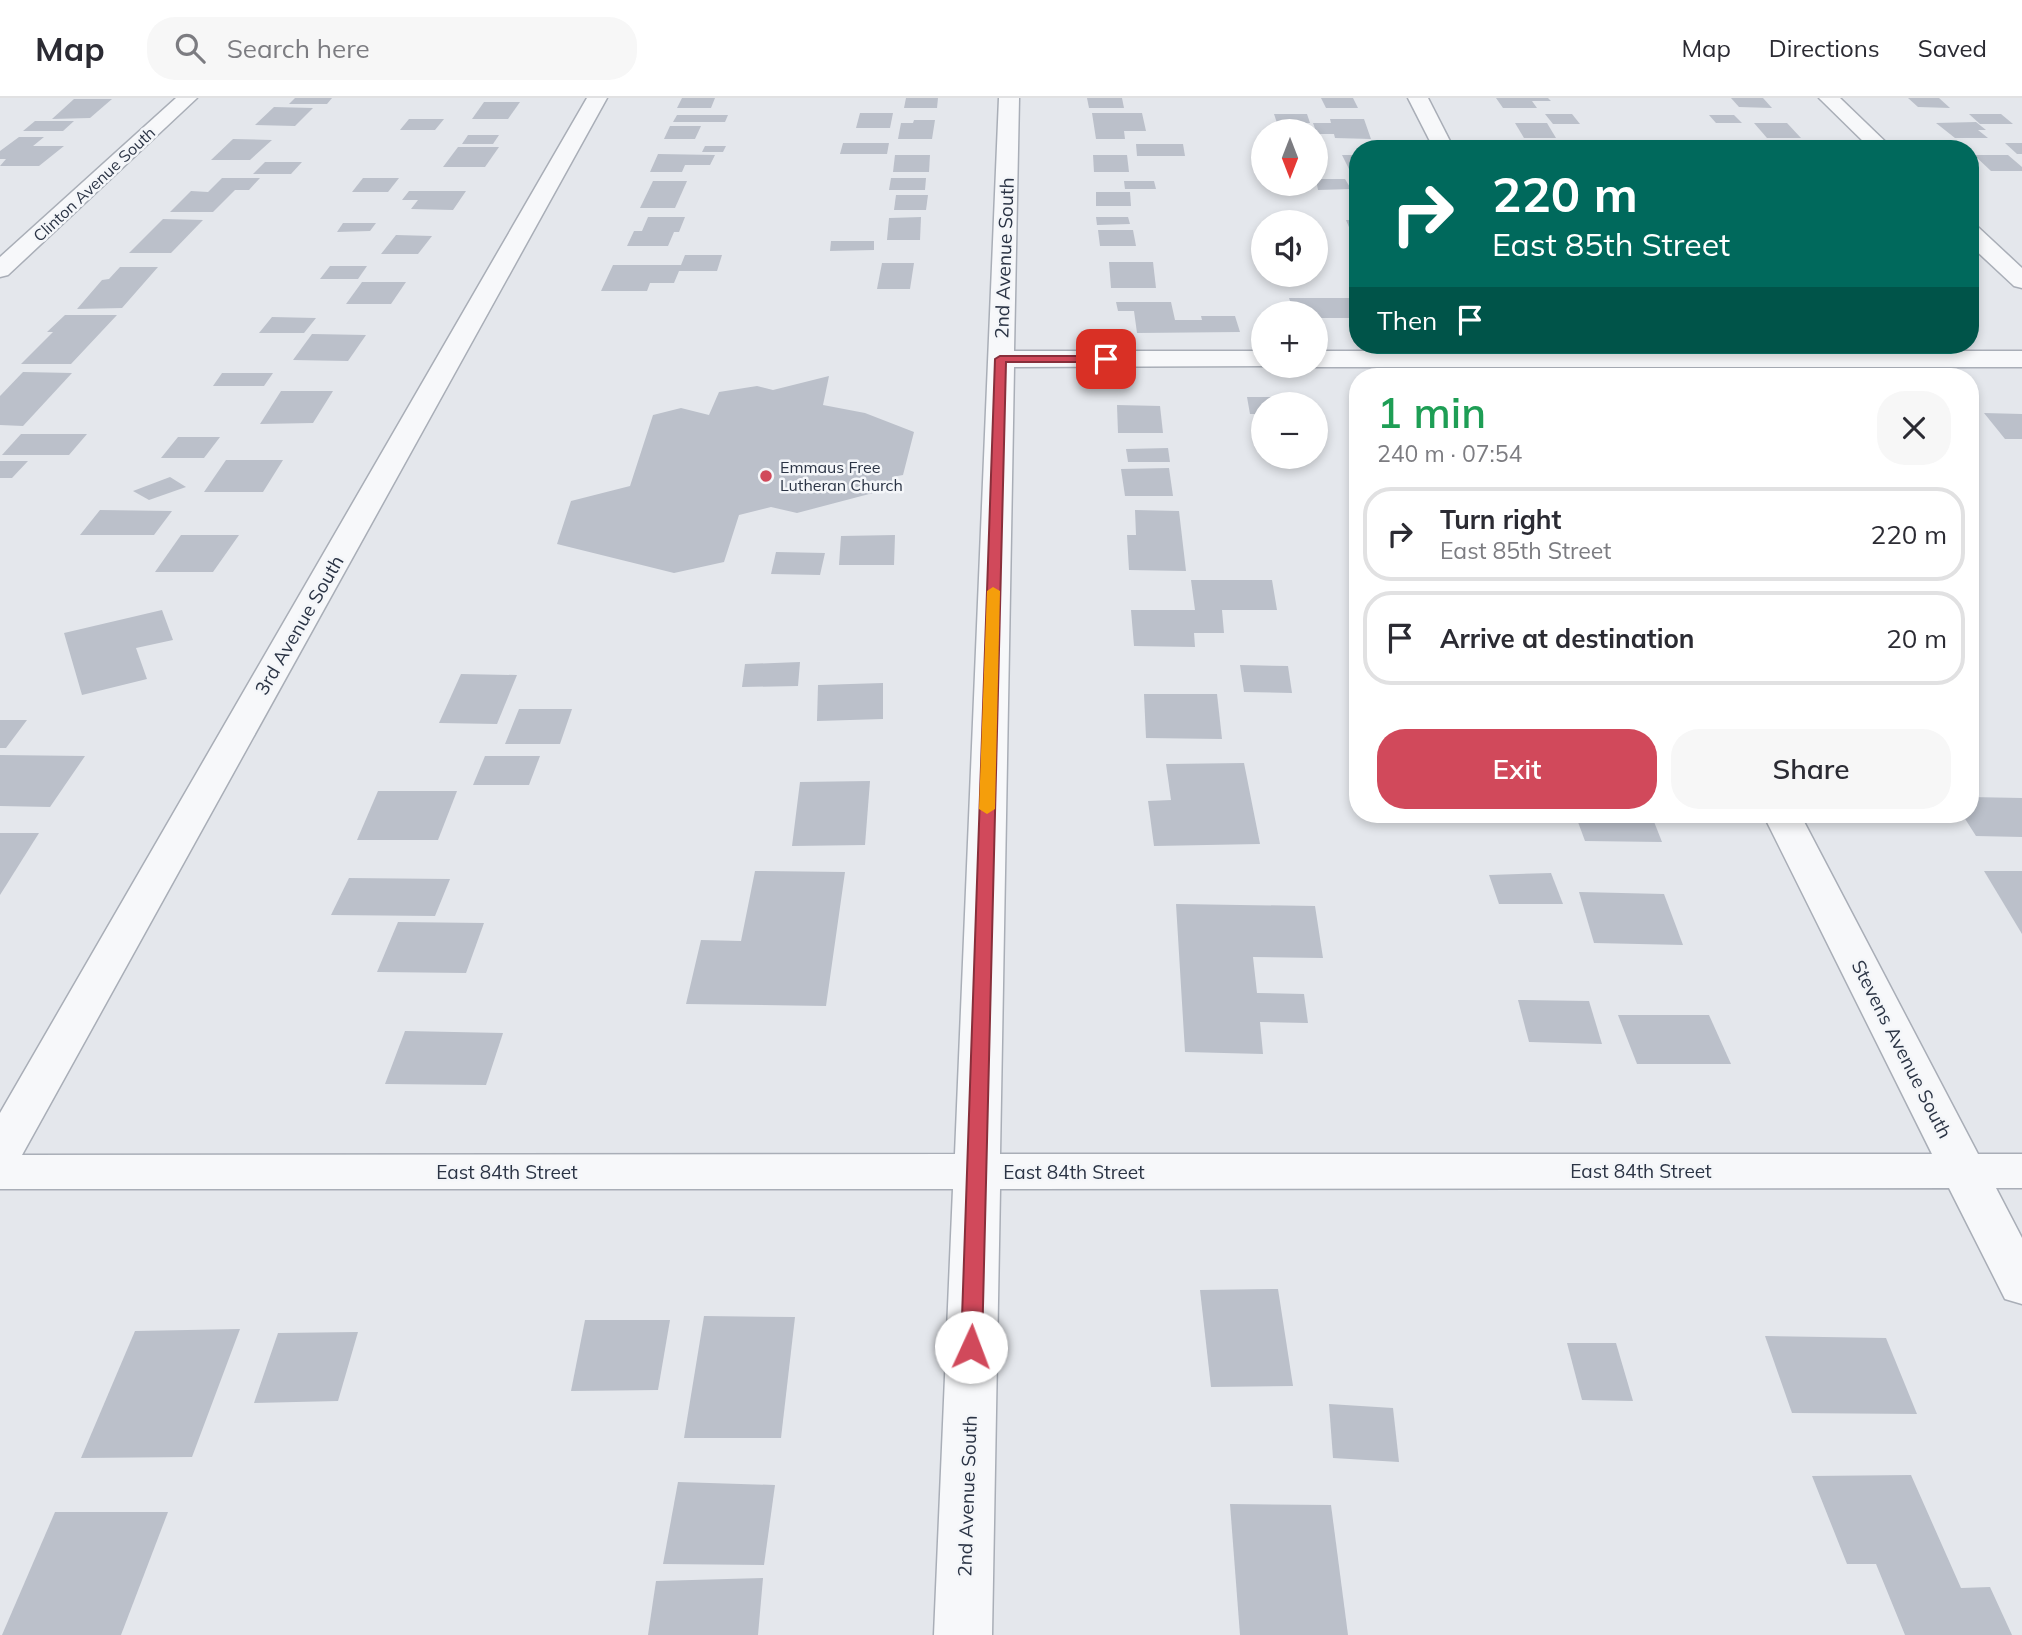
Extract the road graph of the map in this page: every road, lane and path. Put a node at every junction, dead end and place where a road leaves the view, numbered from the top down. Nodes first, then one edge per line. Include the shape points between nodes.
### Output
1 (187, 98) edge
2 (597, 98) edge
3 (1009, 98) edge
4 (1418, 98) edge
5 (1829, 98) edge
6 (1439, 140) edge
7 (1873, 140) edge
8 (1979, 241) edge
9 (0, 270) edge
10 (2022, 282) edge
11 (1000, 359) junction
12 (1251, 359) edge
13 (1328, 359) edge
14 (2022, 359) edge
15 (1551, 360) edge
16 (1787, 823) edge
17 (0, 1153) edge
18 (1964, 1171) junction
19 (2022, 1171) edge
20 (0, 1172) edge
21 (976, 1172) junction
22 (2022, 1285) edge
23 (963, 1635) edge

1 - 9 street, Clinton Avenue South
2 - 17 street, 3rd Avenue South
3 - 11 street, 2nd Avenue South
4 - 6 street
5 - 7 street
8 - 10 street
11 - 12 street
11 - 21 street, 2nd Avenue South
13 - 15 street
14 - 15 street
16 - 18 street, Stevens Avenue South
18 - 19 street, East 84th Street
18 - 21 street, East 84th Street
18 - 22 street, Stevens Avenue South
20 - 21 street, East 84th Street
21 - 23 street, 2nd Avenue South

